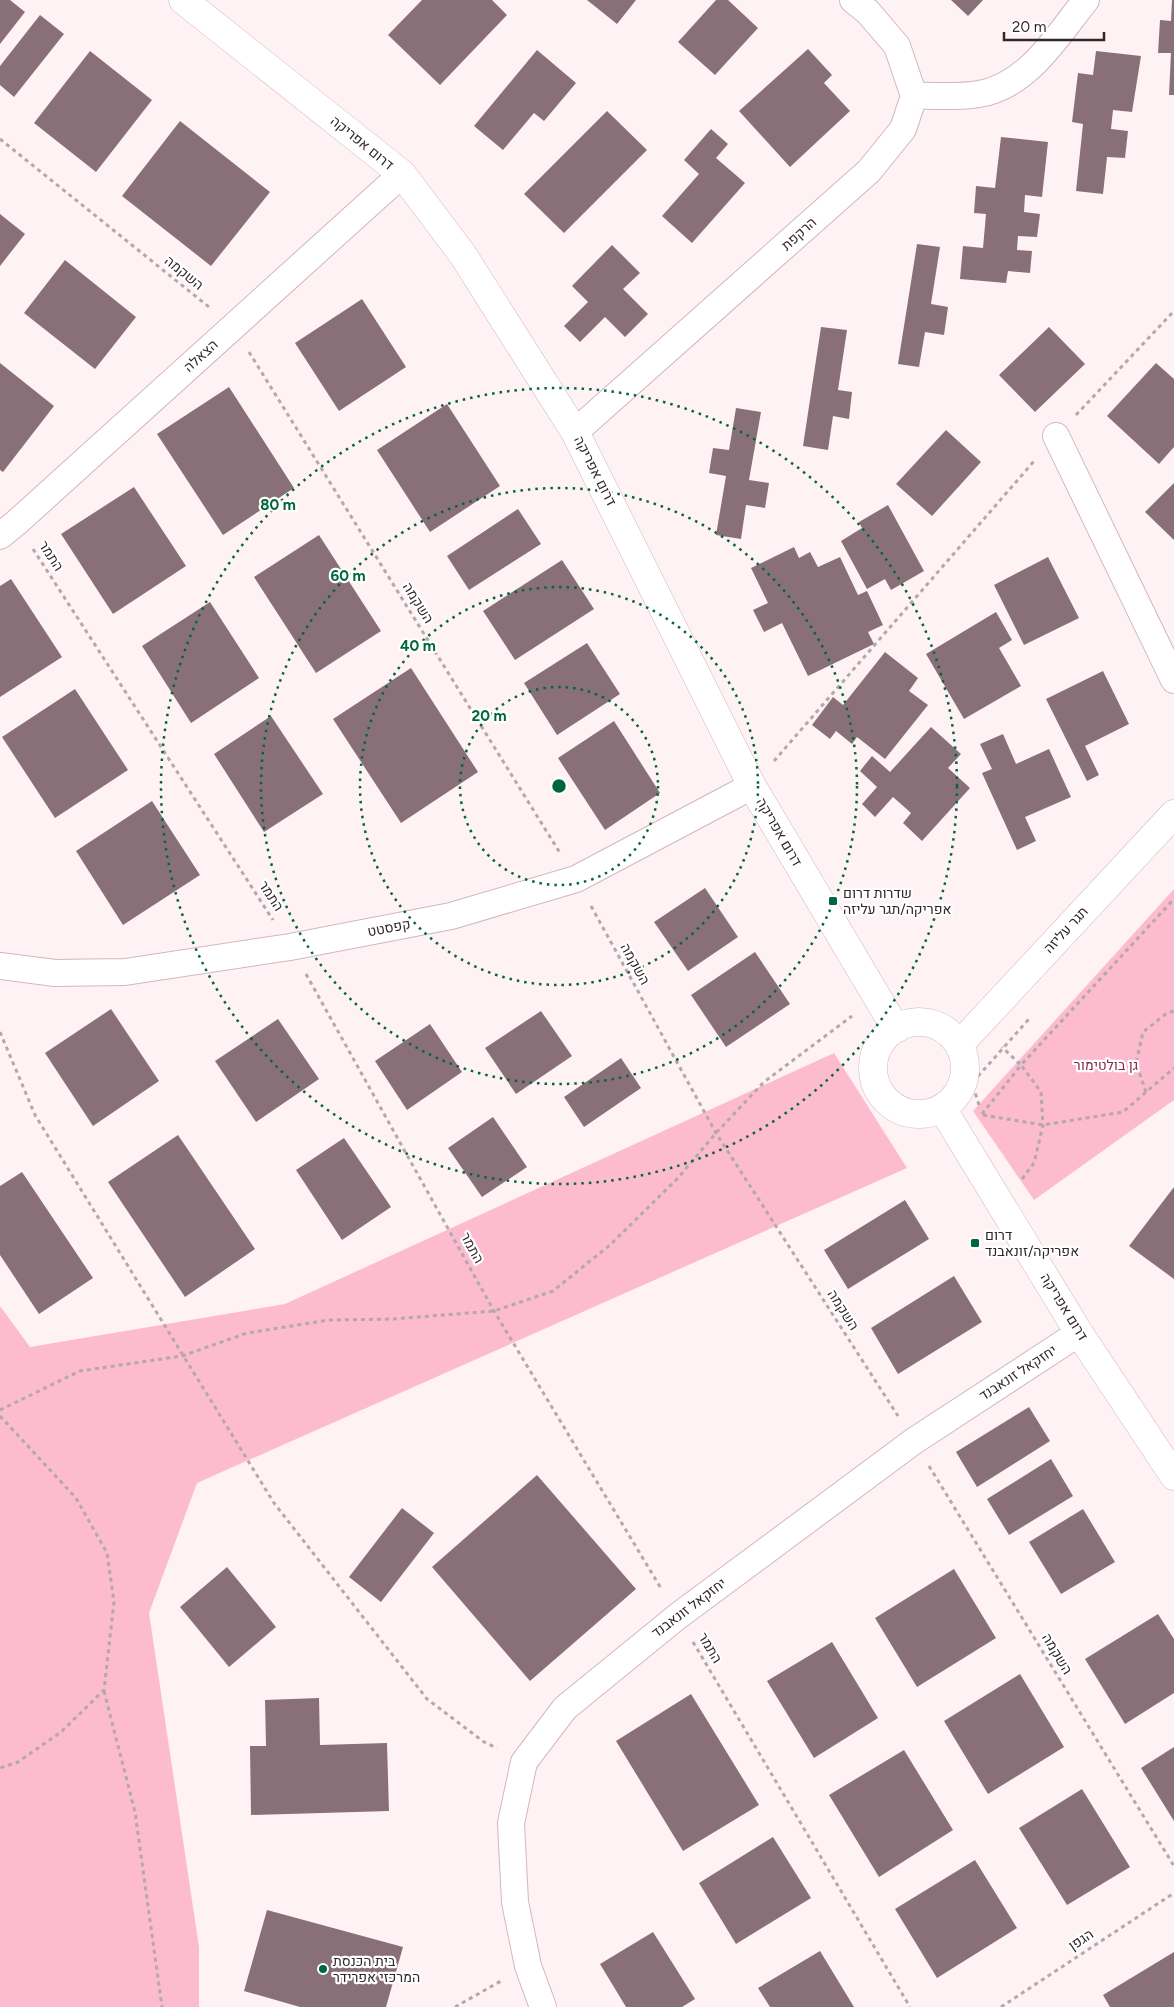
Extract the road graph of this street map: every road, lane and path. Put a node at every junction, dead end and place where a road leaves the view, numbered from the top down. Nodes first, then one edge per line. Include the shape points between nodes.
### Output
1 (183, 0) edge
2 (853, 0) edge
3 (1086, 0) edge
4 (914, 96) junction
5 (0, 139) edge
6 (402, 174) junction
7 (1174, 311) edge
8 (234, 327) junction
9 (575, 432) junction
10 (1056, 436) junction
11 (8, 530) edge
12 (1174, 680) edge
13 (752, 786) junction
14 (1174, 814) edge
15 (576, 879) junction
16 (1174, 899) edge
17 (290, 947) junction
18 (0, 966) edge
19 (876, 998) junction
20 (1174, 1011) edge
21 (896, 1029) junction
22 (0, 1032) edge
23 (959, 1046) junction
24 (1003, 1048) dead end
25 (1021, 1065) junction
26 (1174, 1068) edge
27 (972, 1083) dead end
28 (1146, 1092) junction
29 (942, 1108) junction
30 (981, 1114) junction
31 (1043, 1125) junction
32 (716, 1133) junction
33 (996, 1197) junction
34 (494, 1310) junction
35 (1079, 1332) junction
36 (182, 1356) junction
37 (0, 1410) edge
38 (0, 1416) edge
39 (914, 1442) junction
40 (1174, 1476) edge
41 (678, 1616) junction
42 (104, 1690) junction
43 (524, 1762) junction
44 (0, 1768) edge
45 (1174, 1866) edge
46 (1174, 1893) edge
47 (528, 1966) junction
48 (162, 2007) edge
49 (455, 2007) edge
50 (543, 2007) edge
51 (910, 2007) edge
52 (1001, 2007) edge

1 - 6 street, דרום אפריקה
2 - 4 street via 868,12 897,46
3 - 4 street via 1032,66 1006,86 979,94
4 - 9 street, הרקפת via 903,129 869,171
5 - 8 path, השקמה
6 - 8 street, הצאלה
6 - 9 street, דרום אפריקה via 463,254
7 - 10 path
8 - 11 street, הצאלה
8 - 15 path, השקמה
9 - 13 street, דרום אפריקה
10 - 12 street
10 - 13 path
11 - 17 path, התמר
13 - 15 street, קפסטט
13 - 19 street, דרום אפריקה
14 - 23 street, תגר עליזה
15 - 17 street, קפסטט via 451,916
15 - 32 path, השקמה
16 - 25 path
17 - 18 street, קפסטט via 125,972 55,973
17 - 34 path, התמר
19 - 21 street, דרום אפריקה
19 - 32 path via 764,1082
20 - 28 path via 1167,1012 1143,1032 1136,1063
21 - 23 street via 919,1022 931,1024 942,1028
21 - 29 street via 876,1050 873,1064 879,1092 900,1111 914,1115 929,1114
22 - 36 path via 35,1115
23 - 29 street via 965,1073 961,1087
24 - 25 path
25 - 30 path
25 - 31 path via 1041,1092
26 - 28 path
27 - 30 path
28 - 31 path via 1123,1112
29 - 33 street, דרום אפריקה
30 - 31 path
31 - 33 path via 1034,1163 1016,1186
32 - 34 path via 678,1178 617,1238 553,1291
32 - 39 path, השקמה
33 - 35 street, דרום אפריקה
34 - 36 path via 393,1319 329,1320 247,1333
34 - 41 path, התמר
35 - 39 street, יחזקאל זונאבנד
35 - 40 street, דרום אפריקה
36 - 37 path via 80,1371
36 - 43 path via 274,1503 427,1698 484,1742
38 - 42 path via 76,1498 107,1553 114,1602
39 - 41 street, יחזקאל זונאבנד
39 - 45 path, השקמה
41 - 43 street, יחזקאל זונאבנד via 565,1708
41 - 51 path, התמר
42 - 44 path via 61,1732 18,1762
42 - 48 path via 135,1812
43 - 47 street, יחזקאל זונאבנד via 511,1823 515,1902
46 - 52 path, הגפן
47 - 49 path
47 - 50 street, יחזקאל זונאבנד

